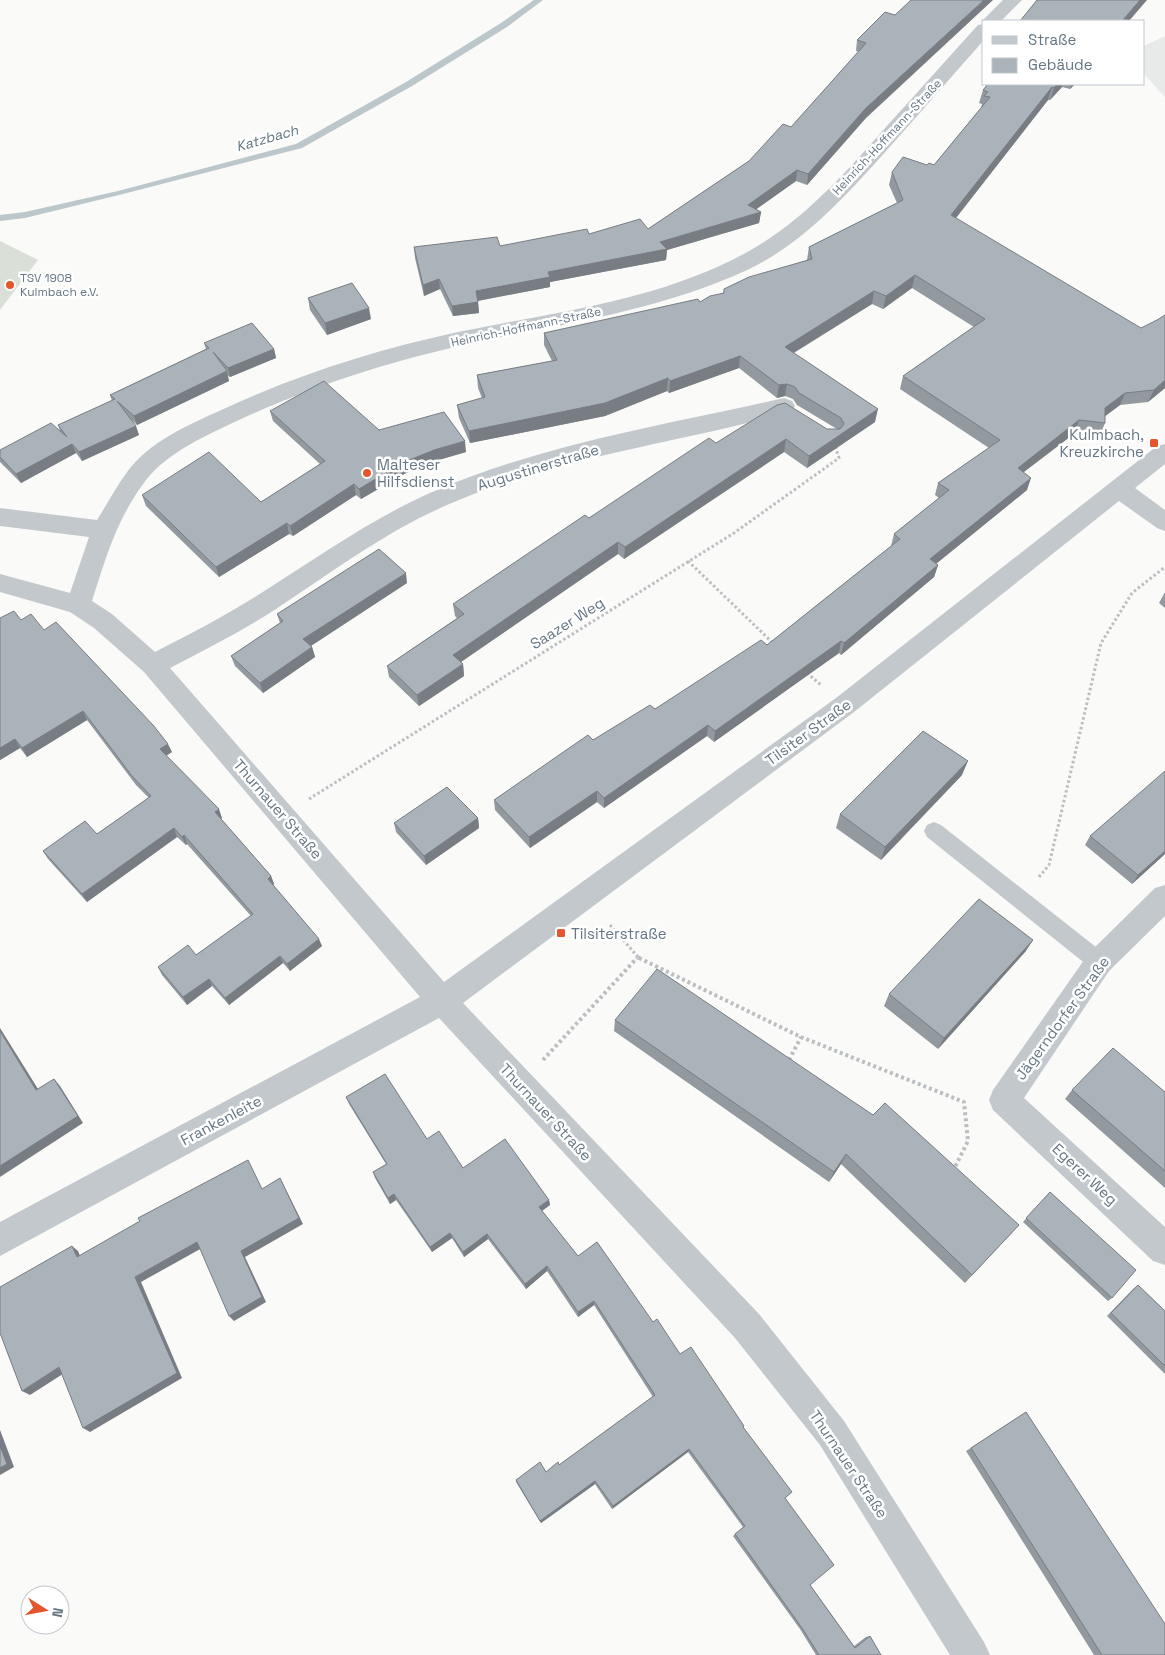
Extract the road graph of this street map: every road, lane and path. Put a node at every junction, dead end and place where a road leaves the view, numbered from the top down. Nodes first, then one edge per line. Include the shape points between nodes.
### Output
1 (1013, 0) edge
2 (993, 20) edge
3 (982, 31) edge
4 (784, 406) joint
5 (832, 436) joint
6 (1165, 452) edge
7 (1119, 489) junction
8 (0, 517) edge
9 (1165, 522) edge
10 (103, 530) junction
11 (688, 561) junction
12 (1165, 567) edge
13 (0, 583) edge
14 (78, 605) junction
15 (778, 649) edge
16 (154, 665) junction
17 (801, 668) edge
18 (845, 705) junction
19 (283, 815) junction
20 (934, 831) dead end
21 (1165, 897) edge
22 (1019, 899) junction
23 (610, 925) dead end
24 (638, 957) junction
25 (1099, 962) junction
26 (442, 1001) junction
27 (802, 1037) junction
28 (789, 1060) edge
29 (520, 1085) junction
30 (1004, 1100) joint
31 (954, 1169) edge
32 (0, 1240) edge
33 (1165, 1249) edge
34 (971, 1655) edge

1 - 2 street
3 - 10 street, Heinrich-Hoffmann-Straße via 849,181 789,236 740,265 687,287 612,309 369,361 288,388 206,426 166,449 139,473
4 - 5 lane
4 - 16 street, Augustinerstraße via 638,437 542,463 438,499 371,534 242,618
5 - 11 path, Saazer Weg via 840,458 734,533
6 - 7 street, Tilsiter Straße
7 - 9 street
7 - 18 street, Tilsiter Straße
8 - 10 street
10 - 14 street, Heinrich-Hoffmann-Straße
11 - 15 path
11 - 19 path, Saazer Weg
12 - 22 path via 1132,594 1101,643 1049,865
13 - 14 street, Thurnauer Straße
14 - 16 street, Thurnauer Straße via 103,621
16 - 19 street, Thurnauer Straße
17 - 18 path
18 - 26 street, Tilsiter Straße
19 - 26 street, Thurnauer Straße
20 - 22 lane
21 - 25 street, Jägerndorfer Straße
22 - 25 lane
23 - 24 path
24 - 27 path
24 - 29 path
25 - 30 street, Jägerndorfer Straße
26 - 29 street, Thurnauer Straße
26 - 32 street, Frankenleite
27 - 28 path
27 - 31 path via 964,1102 968,1141
29 - 34 street, Thurnauer Straße via 747,1326 832,1432
30 - 33 street, Egerer Weg

